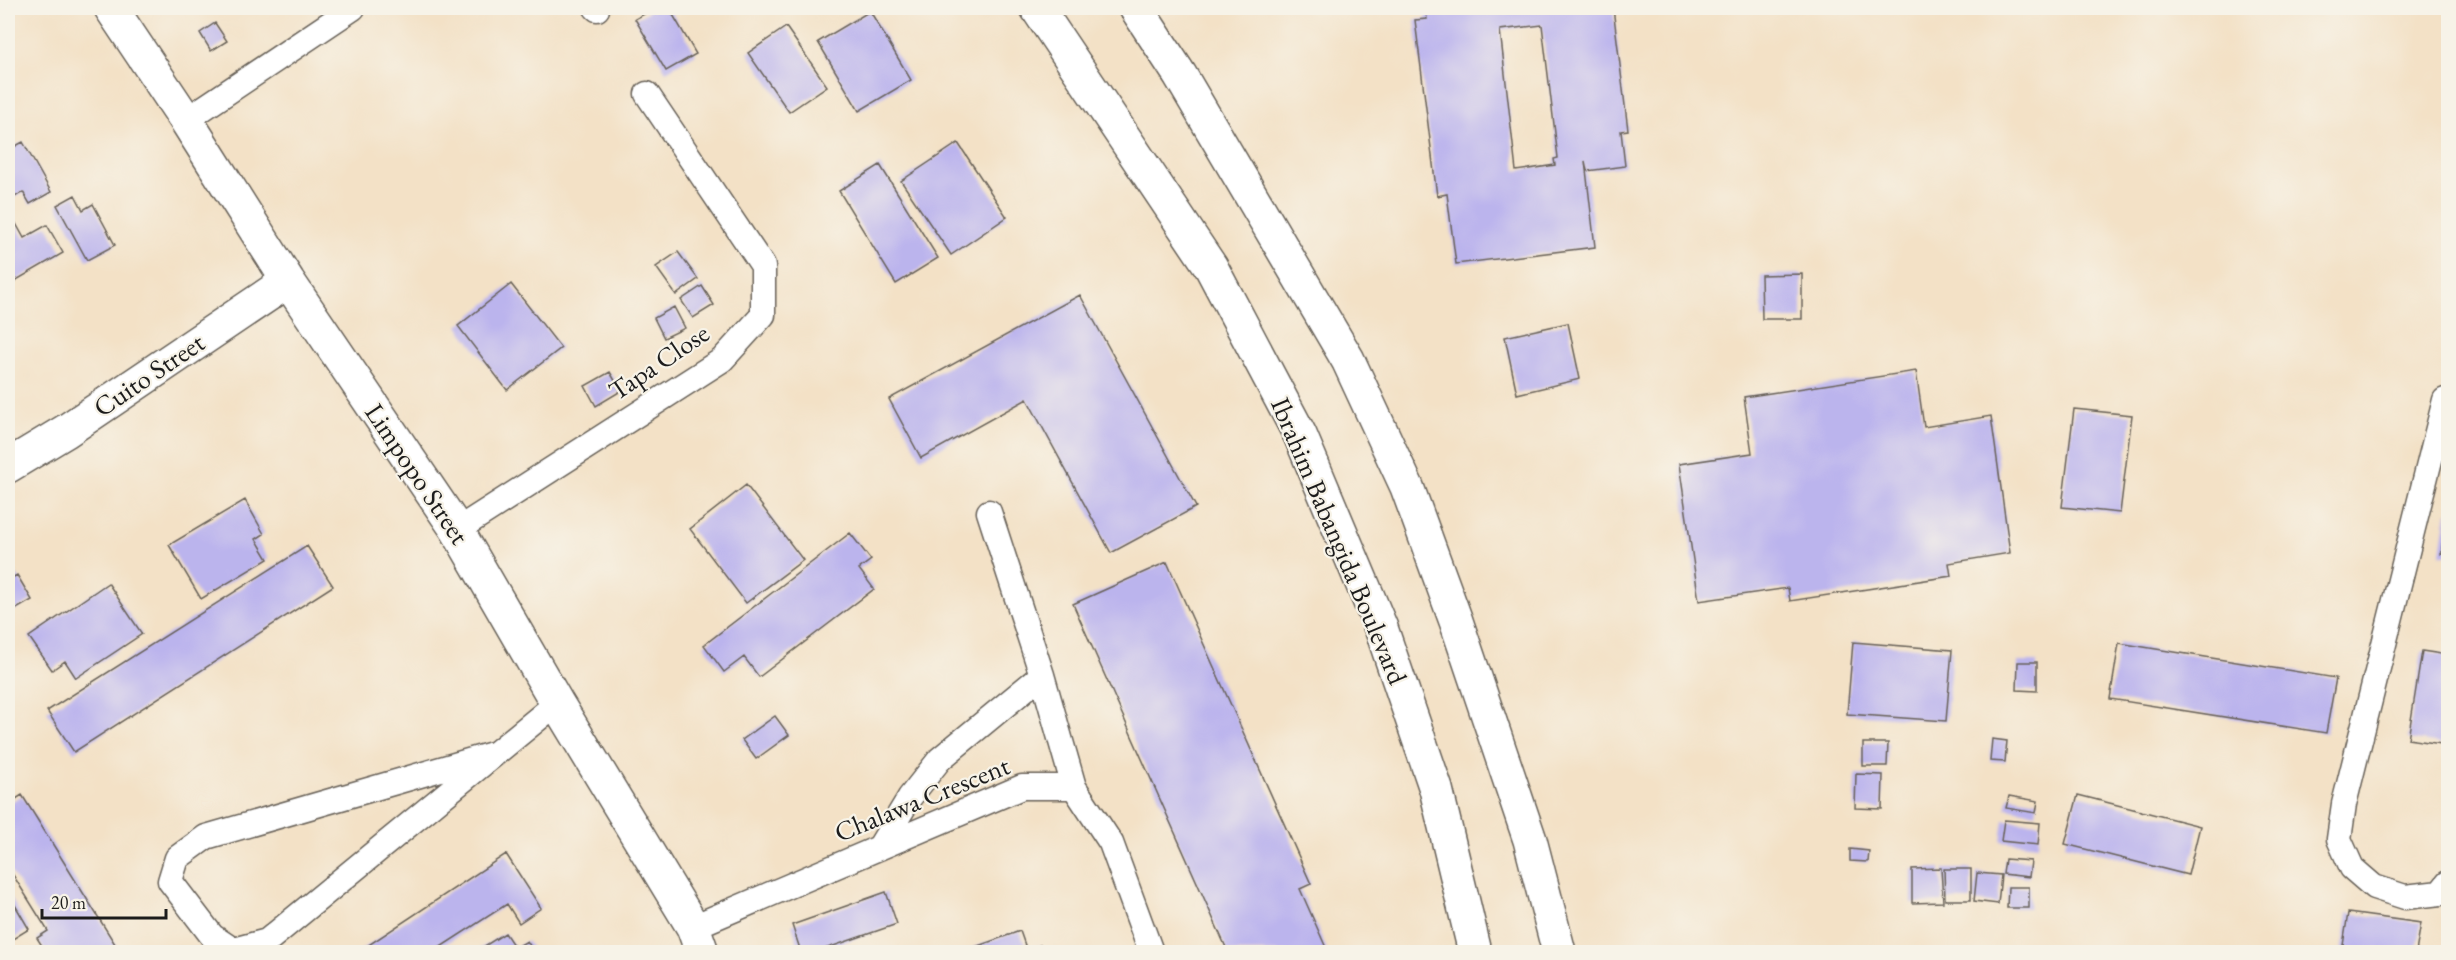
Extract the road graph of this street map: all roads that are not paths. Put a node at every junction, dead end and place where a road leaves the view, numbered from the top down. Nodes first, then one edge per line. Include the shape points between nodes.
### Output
1 (111, 8) edge
2 (353, 8) edge
3 (1037, 8) edge
4 (1136, 8) edge
5 (646, 94) dead end
6 (186, 120) junction
7 (288, 281) junction
8 (2445, 400) dead end
9 (8, 466) edge
10 (989, 512) dead end
11 (457, 530) junction
12 (1042, 675) junction
13 (557, 703) junction
14 (496, 753) junction
15 (1074, 787) junction
16 (879, 848) junction
17 (2448, 883) edge
18 (697, 940) edge
19 (1151, 952) edge
20 (1475, 952) edge
21 (1560, 952) edge

1 - 6 street, Limpopo Street
2 - 6 lane
3 - 20 street, Ibrahim Babangida Boulevard via 1211,267 1300,435 1380,628 1436,789
4 - 21 street via 1180,75 1348,360 1407,487 1530,840
5 - 11 lane, Tapa Close via 763,266 763,315 722,360
6 - 7 street, Limpopo Street
7 - 9 street, Cuito Street
7 - 11 street, Limpopo Street
8 - 17 lane via 2344,804 2339,839 2352,868 2374,887 2405,897 2440,893
10 - 12 lane
11 - 13 street, Limpopo Street
12 - 15 lane
12 - 16 lane via 940,759 910,797
13 - 14 lane
13 - 18 street, Limpopo Street
14 - 14 lane via 267,941 233,950 212,936 170,881 177,858 206,837
15 - 16 lane, Chalawa Crescent via 1022,787
15 - 19 lane via 1111,843
16 - 18 lane, Chalawa Crescent

